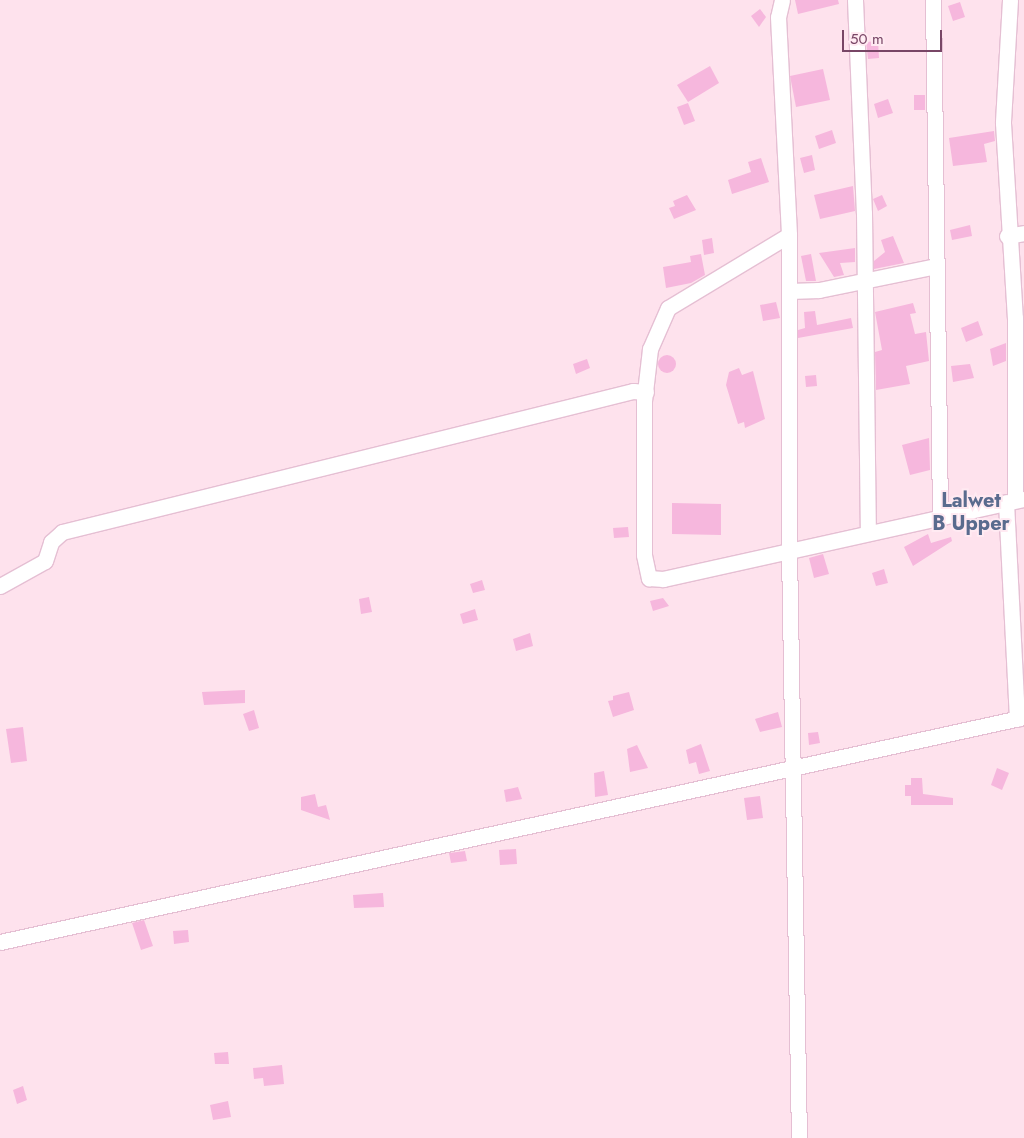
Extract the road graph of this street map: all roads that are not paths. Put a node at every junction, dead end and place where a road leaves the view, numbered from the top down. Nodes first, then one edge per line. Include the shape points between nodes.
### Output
1 (782, 0) edge
2 (855, 0) edge
3 (933, 0) edge
4 (1010, 0) edge
5 (1024, 234) edge
6 (789, 235) junction
7 (1007, 236) junction
8 (936, 266) junction
9 (863, 280) junction
10 (789, 292) junction
11 (646, 392) junction
12 (1015, 500) edge
13 (940, 516) junction
14 (868, 532) junction
15 (789, 550) junction
16 (0, 586) edge
17 (1021, 718) edge
18 (792, 770) junction
19 (0, 942) edge
20 (799, 1138) edge

1 - 6 street via 778,17
2 - 9 street
3 - 8 street
4 - 7 street via 1003,123
5 - 7 street
6 - 10 street
6 - 11 street via 668,308 650,349
7 - 12 street via 1015,318
8 - 9 street
8 - 13 street
9 - 10 street
9 - 14 street
10 - 15 street
11 - 15 street via 644,556 649,578 663,579
11 - 16 street via 614,395 62,532 51,542 45,562
12 - 13 street
12 - 17 street
13 - 14 street
14 - 15 street
15 - 18 street
17 - 18 street
18 - 19 street
18 - 20 street

